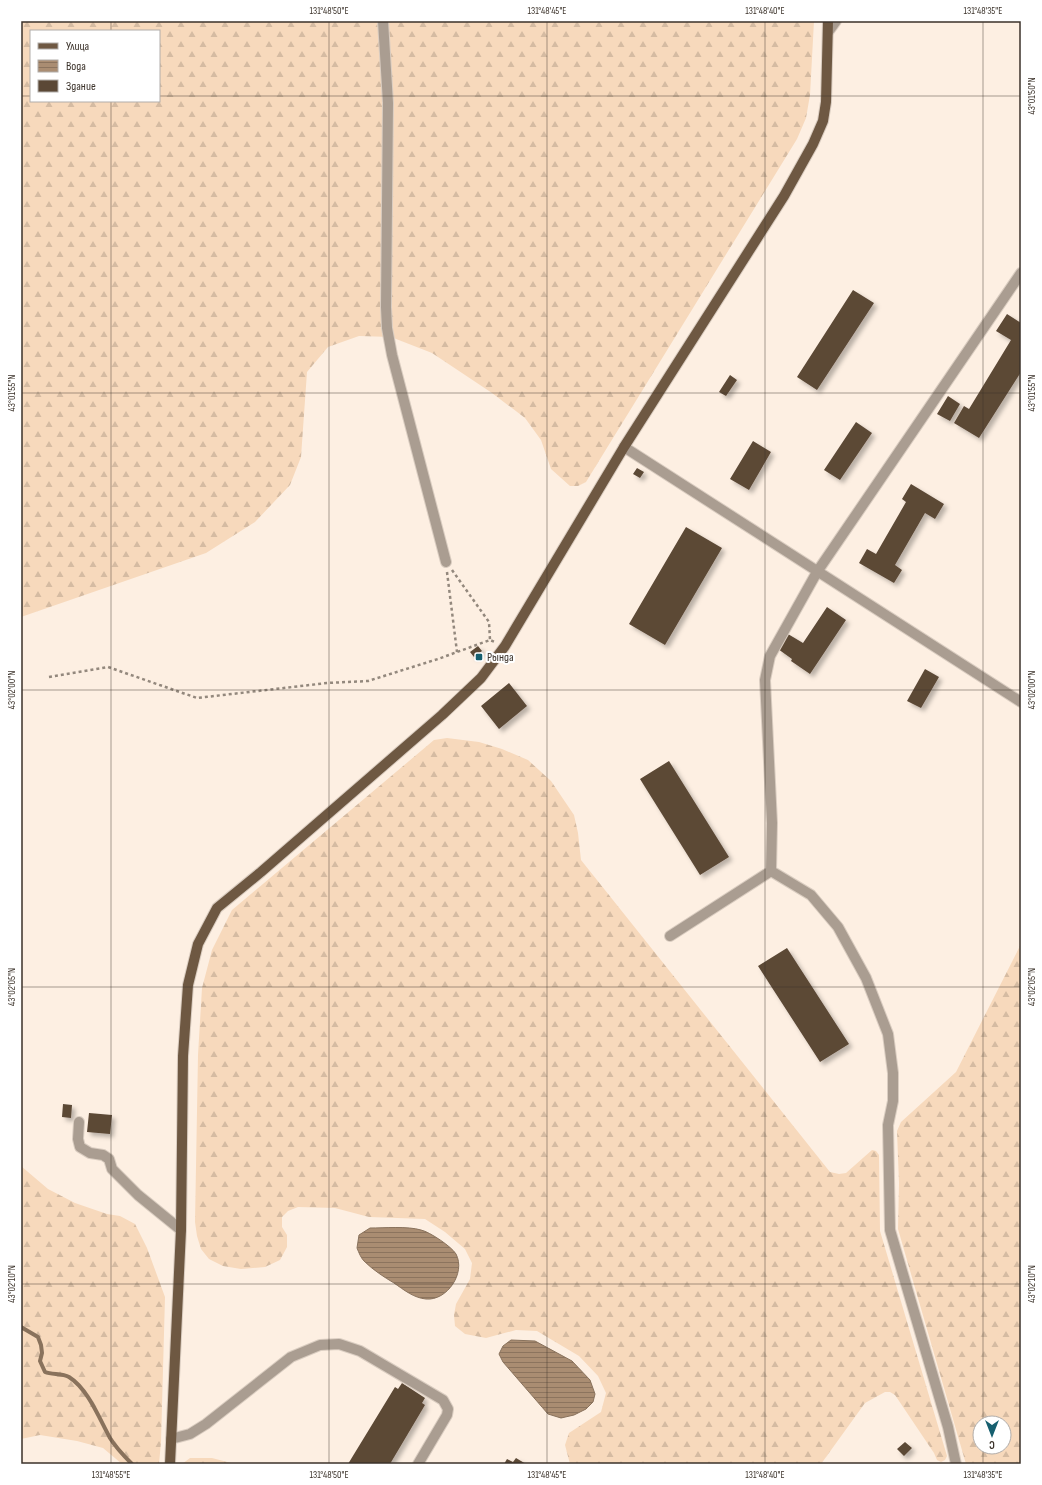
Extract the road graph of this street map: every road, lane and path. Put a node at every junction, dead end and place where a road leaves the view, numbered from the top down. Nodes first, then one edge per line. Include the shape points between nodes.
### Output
1 (383, 21) edge
2 (828, 21) edge
3 (836, 21) edge
4 (828, 32) junction
5 (1021, 273) edge
6 (624, 447) junction
7 (446, 562) junction
8 (817, 572) junction
9 (490, 640) junction
10 (505, 646) junction
11 (457, 652) junction
12 (49, 677) dead end
13 (1021, 702) edge
14 (771, 871) junction
15 (670, 936) dead end
16 (79, 1122) dead end
17 (181, 1230) junction
18 (171, 1439) junction
19 (170, 1464) edge
20 (418, 1464) edge
21 (956, 1464) edge

1 - 7 street via 388,103 386,328
2 - 4 main road
3 - 4 street
4 - 6 main road via 826,102 823,121 813,144 784,196
5 - 8 street
6 - 8 street
6 - 10 main road
7 - 9 path via 489,622
7 - 11 path
8 - 13 street
8 - 14 street via 770,656 765,680 772,824
9 - 10 path
9 - 11 path
10 - 17 main road via 481,678 442,715 217,908 198,944 188,985 183,1056
11 - 12 path via 368,681 319,683 197,698 108,667
14 - 15 street
14 - 21 street via 811,895 838,927 866,978 888,1034 893,1073 893,1101 888,1125 890,1230 948,1427
16 - 17 street via 80,1147 90,1153 103,1155 109,1160 112,1169 138,1195
17 - 18 main road
18 - 19 main road
18 - 20 street via 190,1434 206,1424 292,1357 320,1345 340,1344 360,1351 444,1400 448,1409 447,1416

